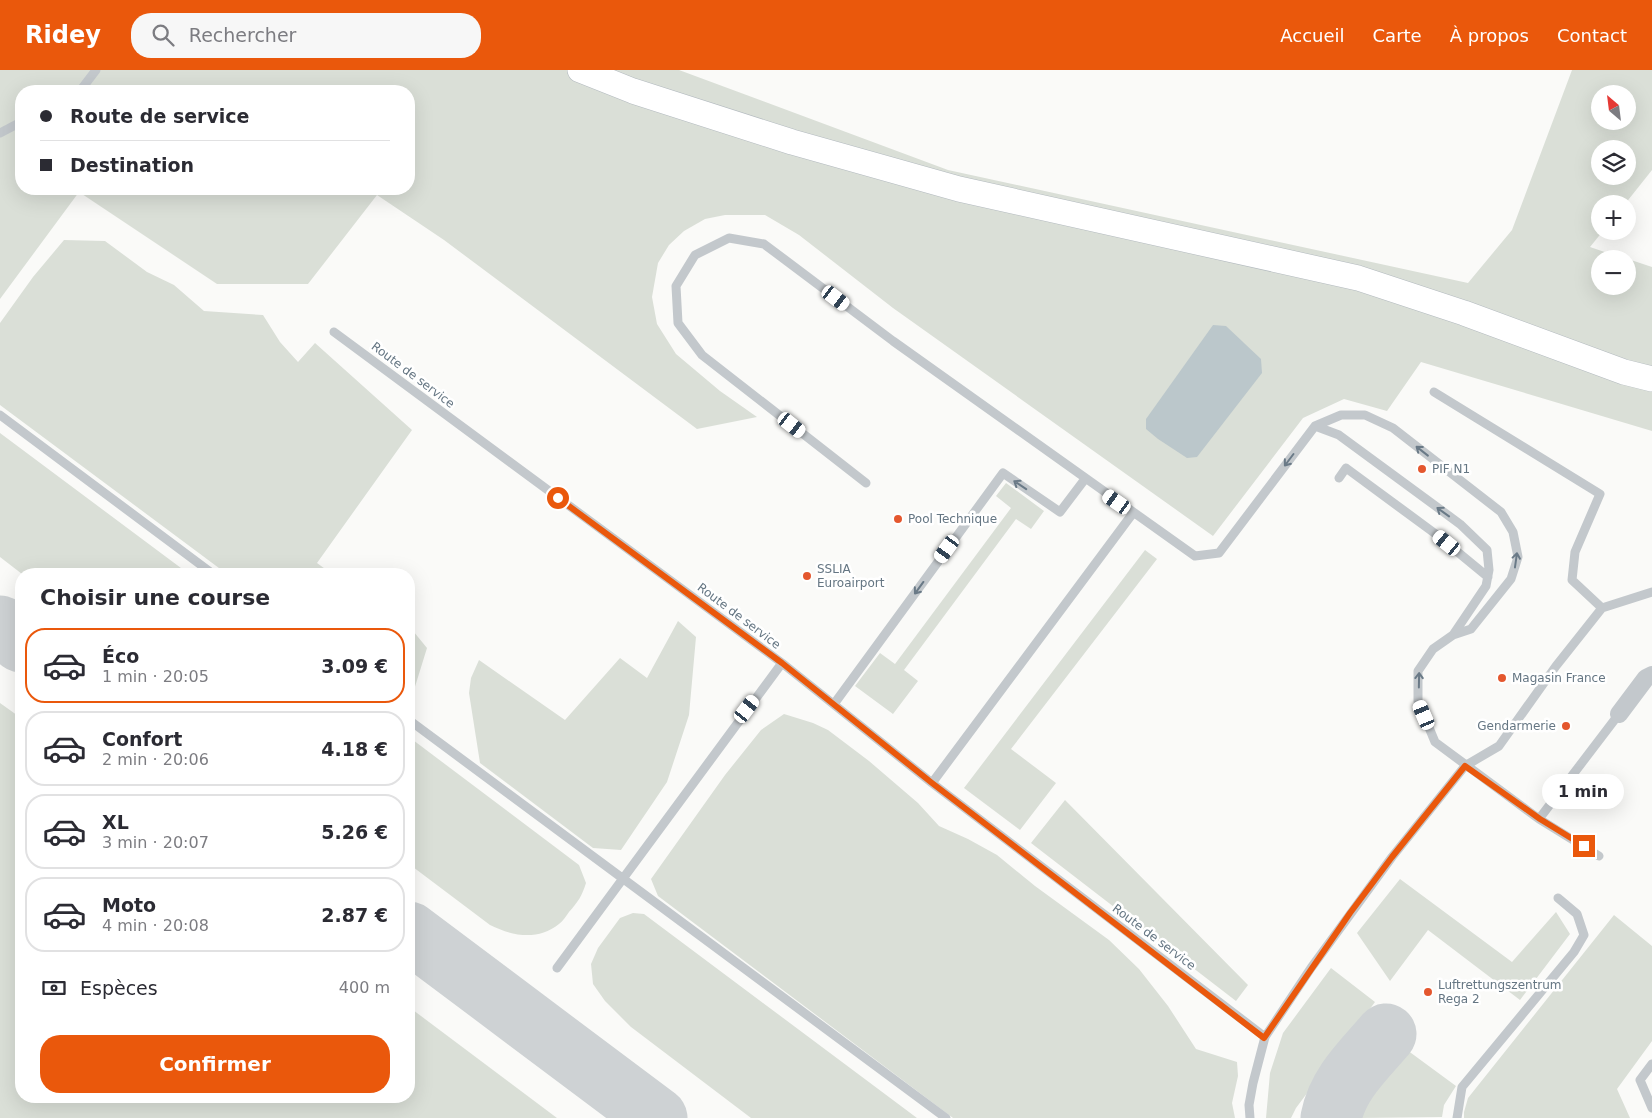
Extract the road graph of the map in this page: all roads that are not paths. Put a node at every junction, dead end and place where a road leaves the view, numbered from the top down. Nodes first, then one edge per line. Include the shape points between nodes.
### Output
1 (96, 70) edge
2 (580, 70) edge
3 (85, 85) edge
4 (15, 125) edge
5 (0, 133) edge
6 (334, 332) dead end
7 (1652, 379) edge
8 (1434, 392) dead end
9 (0, 414) edge
10 (1315, 426) junction
11 (1338, 478) dead end
12 (1085, 479) junction
13 (866, 483) dead end
14 (1133, 513) junction
15 (205, 568) edge
16 (1488, 577) junction
17 (1652, 592) edge
18 (1602, 608) junction
19 (1453, 635) junction
20 (782, 663) junction
21 (1650, 679) edge
22 (834, 704) junction
23 (1619, 714) joint
24 (415, 724) edge
25 (1465, 766) junction
26 (932, 783) junction
27 (1540, 819) junction
28 (1599, 856) dead end
29 (621, 879) junction
30 (1558, 898) dead end
31 (556, 968) dead end
32 (1264, 1038) junction
33 (1652, 1064) edge
34 (1652, 1108) edge
35 (946, 1118) edge
36 (1250, 1118) edge
37 (1457, 1118) edge

1 - 3 lane
2 - 7 main road via 633,91 792,142 959,189 1358,278
4 - 5 lane
6 - 20 lane, Route de service
8 - 18 lane via 1600,494 1575,552 1572,580
9 - 15 lane
10 -> 14 lane via 1218,553 1195,556
16 -> 10 lane via 1487,550 1460,524 1339,435
19 -> 10 lane via 1471,629 1511,579 1518,557 1513,532 1500,512 1393,428 1365,414 1341,415
11 - 16 lane via 1346,468 1394,510
12 - 13 lane via 892,341 764,244 729,238 695,255 676,286 678,323 702,355
12 - 14 lane
12 -> 22 lane via 1060,512 1003,474
14 - 26 lane
16 - 19 lane via 1486,586
17 - 18 lane
18 - 25 lane via 1499,746
25 -> 19 lane via 1435,742 1418,701 1418,671 1433,649
20 - 22 lane, Route de service
20 - 29 lane
21 - 23 street
22 - 26 lane, Route de service
23 - 27 lane
24 - 29 lane
25 - 27 lane
25 - 32 lane via 1350,913
26 - 32 lane, Route de service
27 - 28 lane
29 - 31 lane
29 - 35 lane
30 - 37 lane via 1577,914 1584,935 1574,952 1462,1086
32 - 36 lane via 1249,1105
33 - 34 lane via 1640,1080

